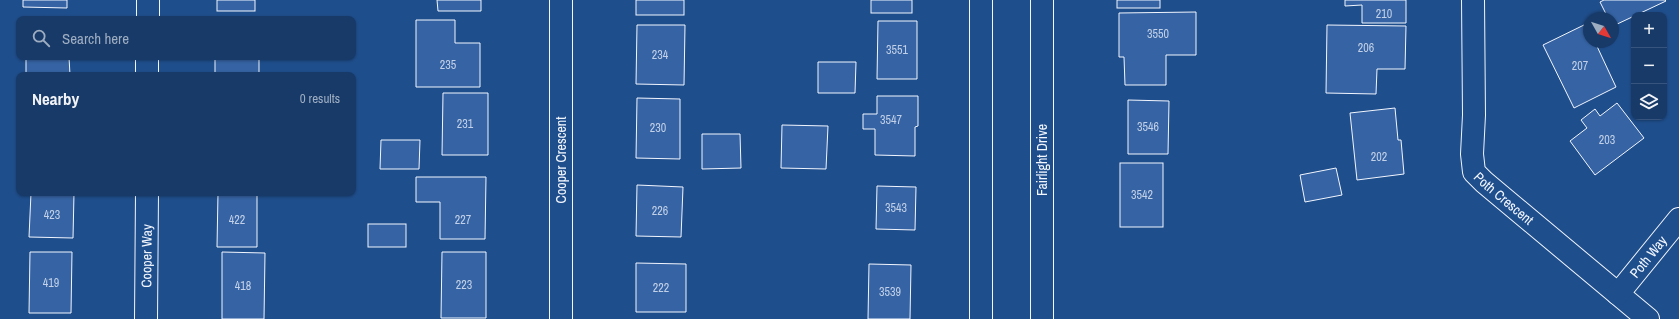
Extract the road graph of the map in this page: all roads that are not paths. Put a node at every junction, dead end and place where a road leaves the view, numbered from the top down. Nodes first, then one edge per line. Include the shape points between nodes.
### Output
1 (148, 0) edge
2 (561, 0) edge
3 (981, 0) edge
4 (1042, 0) edge
5 (1473, 0) edge
6 (148, 16) edge
7 (147, 60) edge
8 (147, 72) edge
9 (147, 196) edge
10 (1679, 219) edge
11 (1618, 294) junction
12 (146, 319) edge
13 (561, 319) edge
14 (981, 319) edge
15 (1042, 319) edge
16 (1648, 319) edge

1 - 6 street
2 - 13 street, Cooper Crescent
3 - 14 street
4 - 15 street, Fairlight Drive
5 - 11 street, Poth Crescent via 1474,172
7 - 8 street
9 - 12 street, Cooper Way
10 - 11 street, Poth Way
11 - 16 street, Poth Crescent

